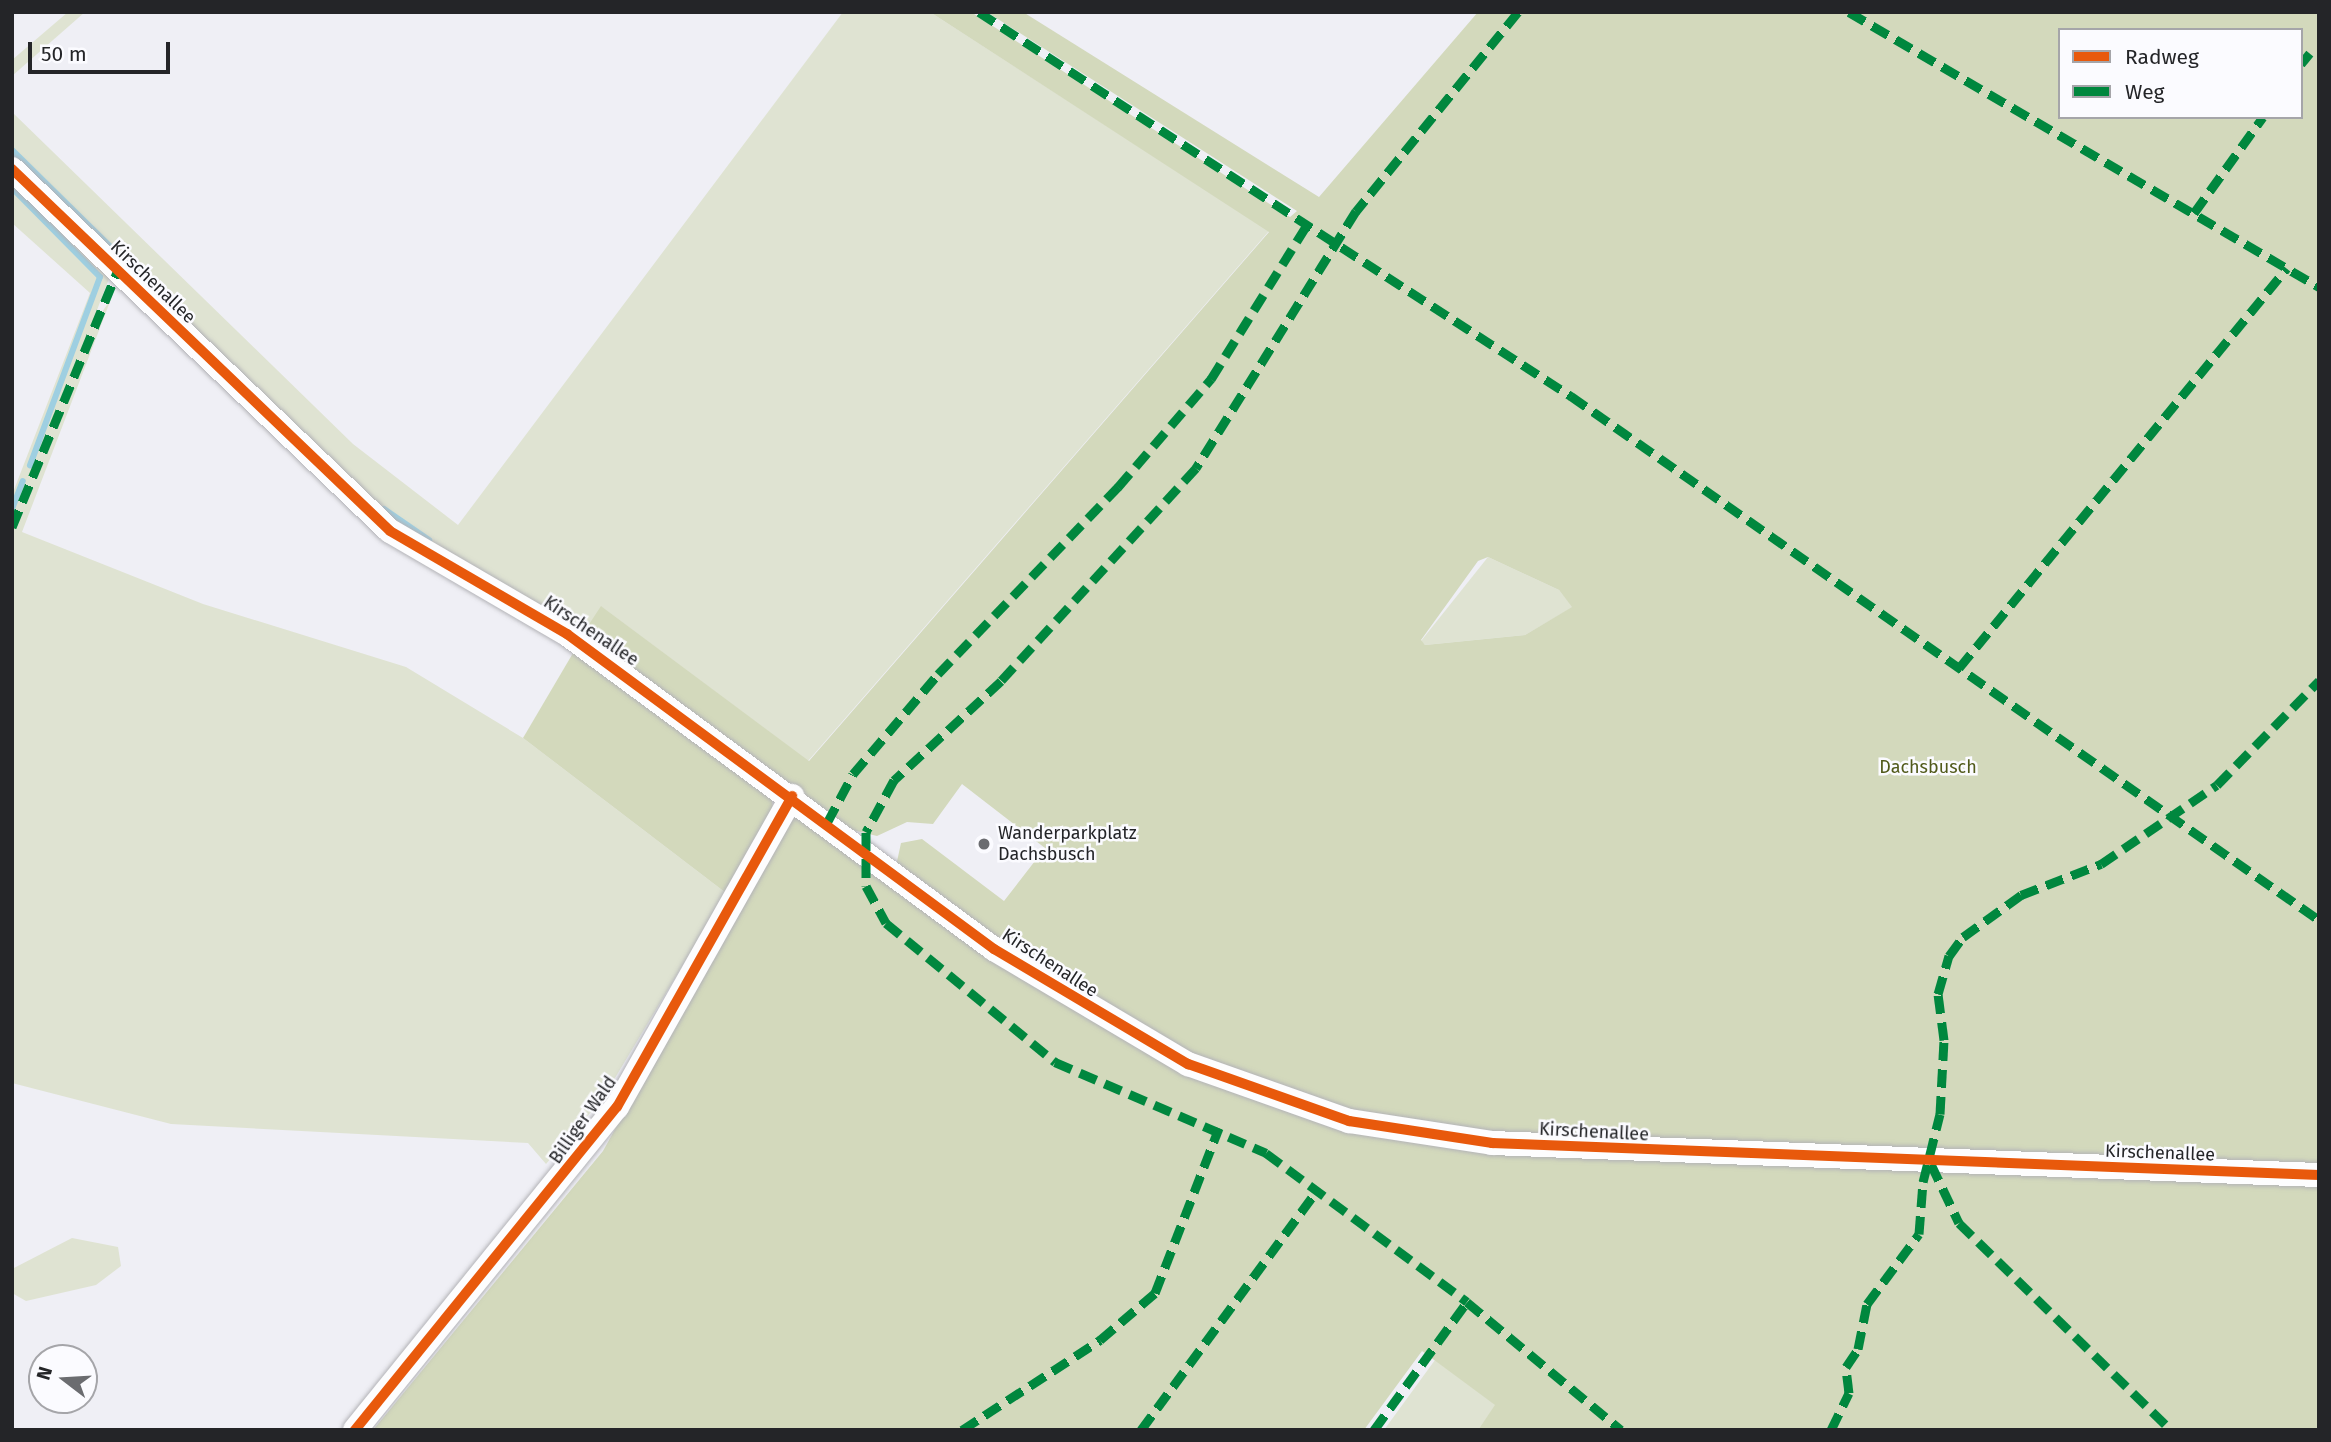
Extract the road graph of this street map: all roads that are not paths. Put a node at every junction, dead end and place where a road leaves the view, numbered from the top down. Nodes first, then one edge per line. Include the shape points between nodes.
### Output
1 (12, 169) edge
2 (792, 796) junction
3 (2319, 1175) edge
4 (355, 1430) edge

1 - 2 street, Kirschenallee via 371,517 567,634
2 - 3 street, Kirschenallee via 994,949 1115,1025 1230,1082 1349,1121 1571,1150
2 - 4 street, Billiger Wald via 617,1107

